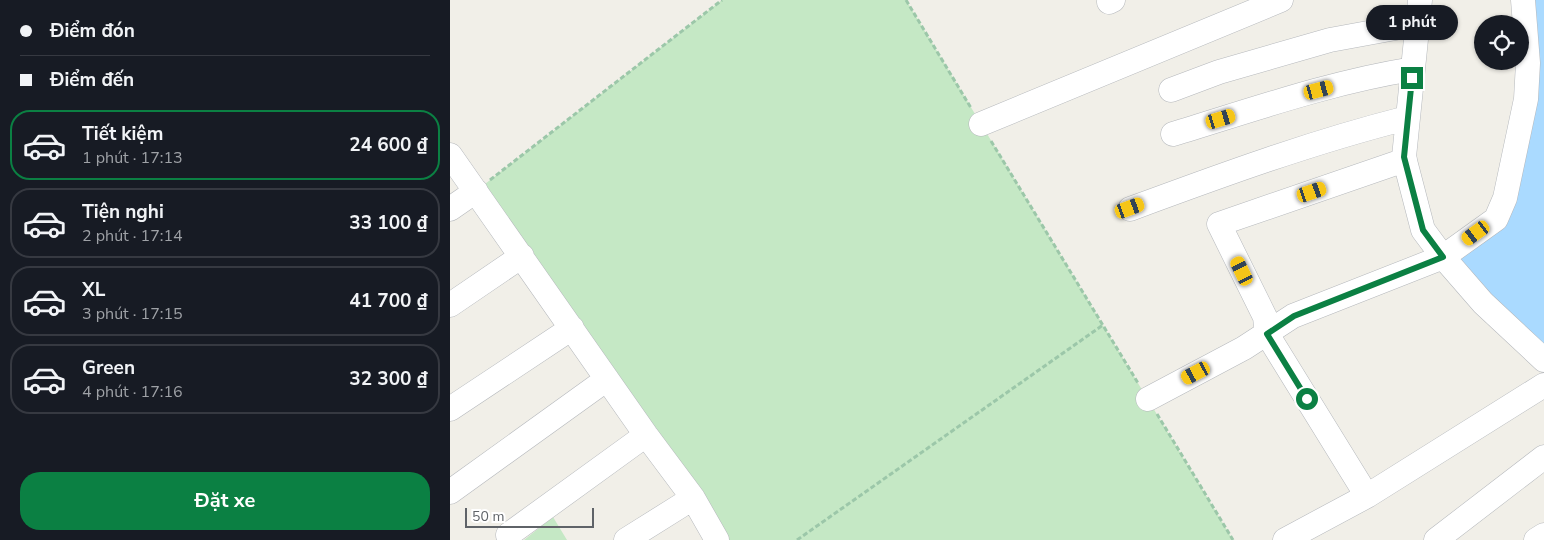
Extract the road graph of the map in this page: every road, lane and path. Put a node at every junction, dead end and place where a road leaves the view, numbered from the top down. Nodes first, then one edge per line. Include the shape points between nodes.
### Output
1 (722, 0) edge
2 (906, 0) edge
3 (1281, 0) edge
4 (1420, 0) edge
5 (1523, 0) edge
6 (1417, 24) junction
7 (1414, 69) junction
8 (1171, 90) dead end
9 (1407, 118) junction
10 (981, 124) junction
11 (1173, 134) dead end
12 (450, 155) edge
13 (1405, 160) junction
14 (476, 191) junction
15 (1130, 208) dead end
16 (450, 209) edge
17 (522, 256) junction
18 (1443, 257) junction
19 (450, 305) edge
20 (1103, 325) junction
21 (572, 328) junction
22 (1267, 334) junction
23 (1544, 360) edge
24 (608, 379) junction
25 (1544, 385) edge
26 (1148, 399) junction
27 (450, 409) edge
28 (646, 435) junction
29 (1544, 457) edge
30 (450, 492) edge
31 (1367, 496) junction
32 (693, 498) junction
33 (1544, 534) edge
34 (508, 535) dead end
35 (626, 540) edge
36 (717, 540) edge
37 (797, 540) edge
38 (1233, 540) edge
39 (1285, 540) edge
40 (1436, 540) edge
41 (1536, 540) edge

1 - 14 path
2 - 10 path
3 - 10 street
4 - 6 street
5 - 18 street via 1528,63 1526,99 1506,198 1496,219
6 - 7 street
6 - 8 street via 1330,40 1219,72
7 - 9 street
7 - 11 street via 1376,75
9 - 13 street
9 - 15 street via 1260,160
10 - 20 path
12 - 14 street
13 - 18 street via 1423,230
13 - 22 street via 1219,224 1265,317
14 - 16 street
14 - 17 street
17 - 19 street
17 - 21 street
18 - 22 street via 1294,316
18 - 23 street via 1483,303
20 - 26 path
20 - 37 path
21 - 24 street
21 - 27 street
22 - 26 street
22 - 31 street
24 - 28 street
24 - 30 street
25 - 31 street
26 - 38 path
28 - 32 street
28 - 34 street
29 - 40 street
31 - 39 street
32 - 35 street
32 - 36 street
33 - 41 street

